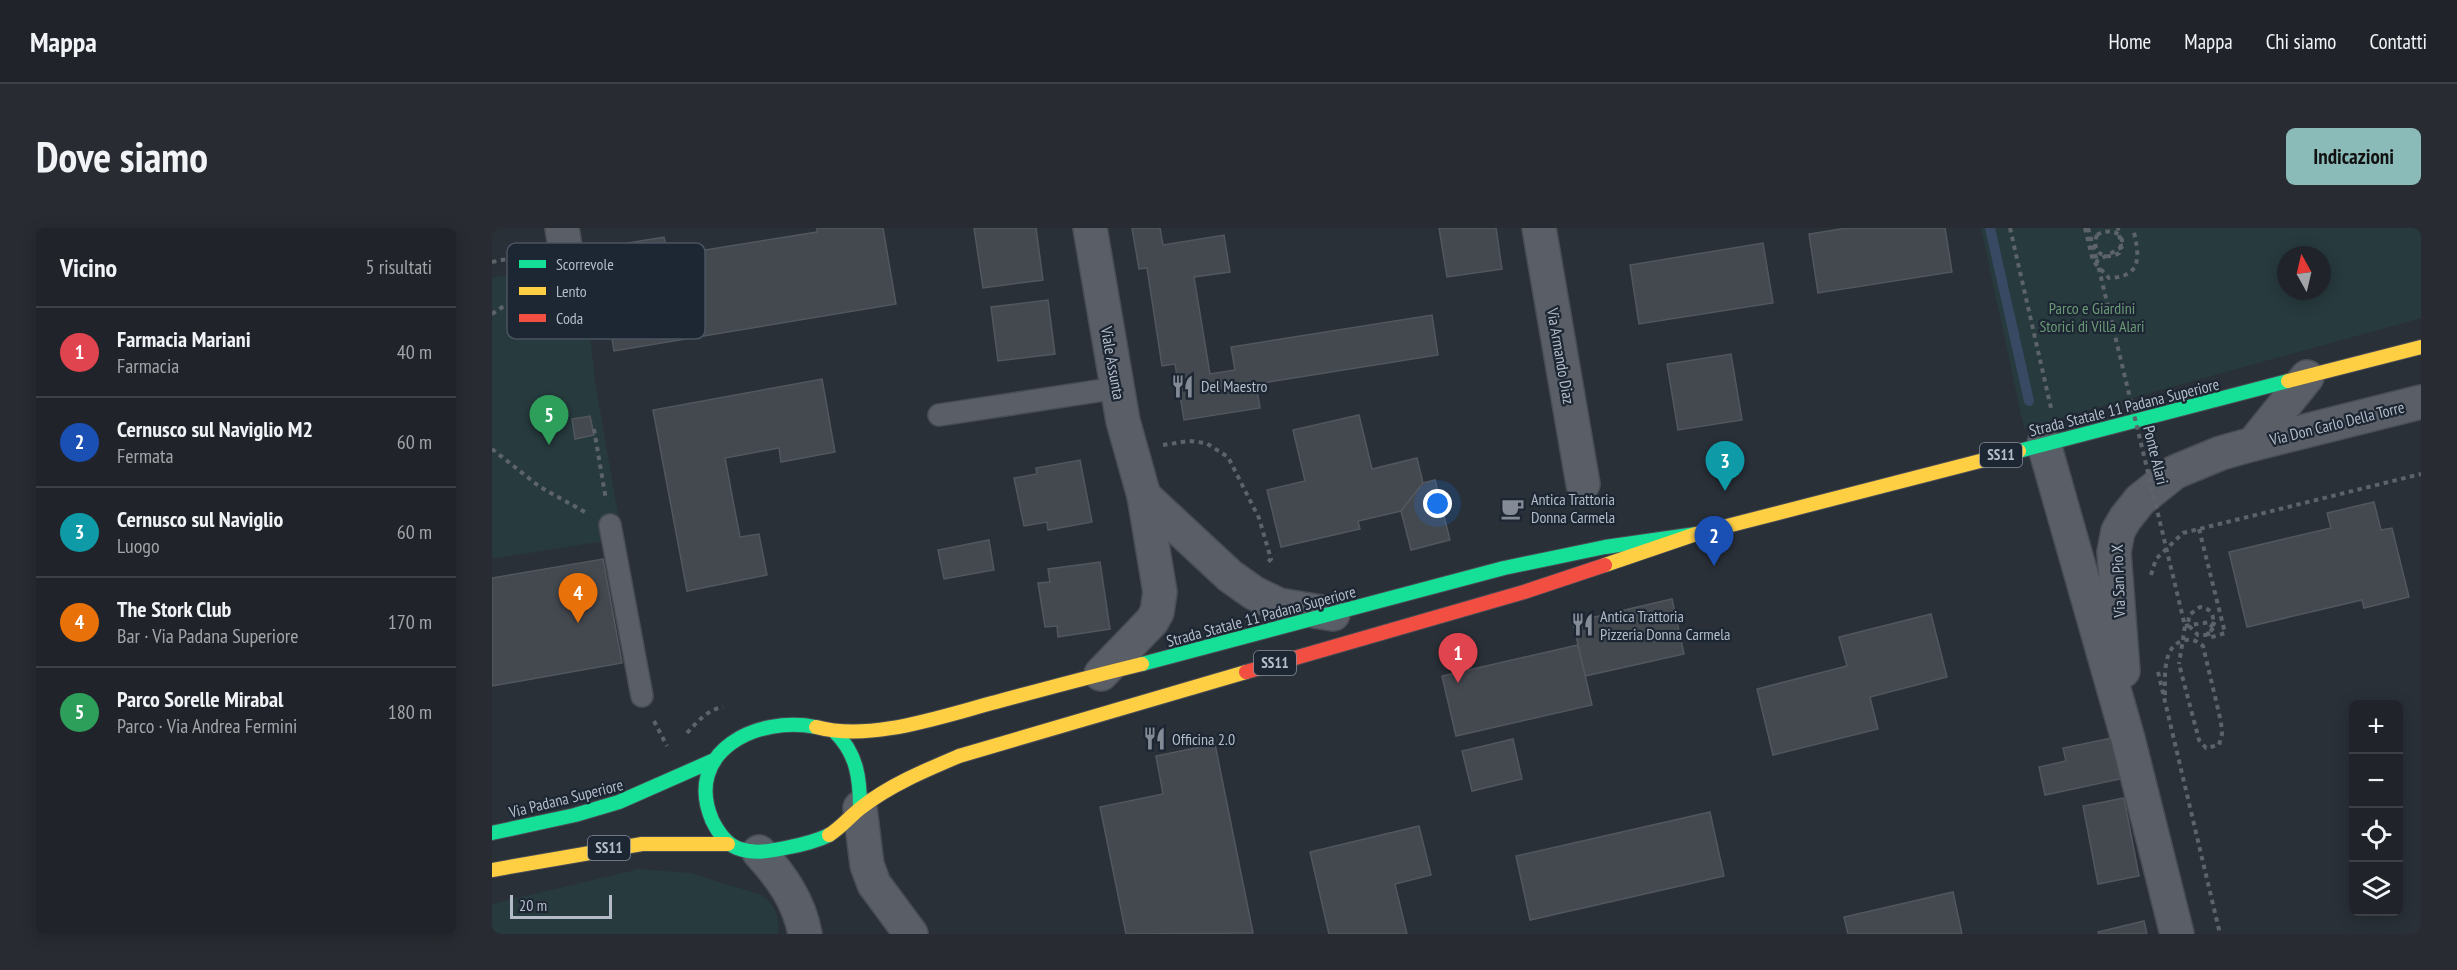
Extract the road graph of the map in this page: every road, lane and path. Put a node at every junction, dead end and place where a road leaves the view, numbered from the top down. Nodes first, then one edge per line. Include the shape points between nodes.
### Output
1 (1090, 228) edge
2 (1539, 228) edge
3 (2010, 228) edge
4 (2087, 228) edge
5 (2118, 228) edge
6 (2133, 228) edge
7 (507, 258) edge
8 (2097, 261) junction
9 (492, 262) edge
10 (507, 304) edge
11 (492, 314) edge
12 (2421, 347) edge
13 (2307, 377) junction
14 (1117, 388) junction
15 (2421, 402) edge
16 (2051, 408) dead end
17 (939, 415) dead end
18 (594, 429) dead end
19 (1160, 433) dead end
20 (2044, 444) junction
21 (2253, 444) junction
22 (1162, 445) junction
23 (492, 449) edge
24 (1165, 456) dead end
25 (2421, 474) edge
26 (1583, 484) dead end
27 (1144, 496) junction
28 (610, 525) junction
29 (2199, 529) junction
30 (1696, 534) junction
31 (1264, 565) dead end
32 (2150, 582) dead end
33 (1334, 614) junction
34 (2185, 626) junction
35 (2158, 668) dead end
36 (1101, 675) junction
37 (642, 696) joint
38 (2164, 702) junction
39 (835, 732) junction
40 (2128, 739) junction
41 (669, 751) dead end
42 (712, 761) junction
43 (860, 808) junction
44 (492, 833) edge
45 (728, 843) junction
46 (759, 852) junction
47 (492, 870) edge
48 (805, 934) edge
49 (911, 934) edge
50 (2177, 934) edge
51 (2220, 934) edge

1 - 14 street, Viale Assunta
2 - 26 street, Via Armando Diaz
3 - 16 path
4 - 6 path, bridge via 2093,261 2109,278 2122,278 2132,272 2139,259
4 - 8 path, Ponte Alari
5 - 8 path, bridge via 2121,240 2121,245 2120,249 2117,255 2107,257 2103,256 2096,249 2095,239 2100,232 2113,229 2120,235 2123,243 2122,247 2117,250 2107,256
7 - 9 path
8 - 34 path, Ponte Alari, bridge
10 - 11 path
12 - 13 main road, Strada Statale 11 Padana Superiore / SS11
13 - 20 main road, Strada Statale 11 Padana Superiore / SS11
13 - 21 street
14 - 17 lane
14 - 27 street, Viale Assunta via 1128,446
15 - 21 street, Via Don Carlo Della Torre
18 - 28 path
19 - 22 path
20 - 30 main road, Strada Statale 11 Padana Superiore / SS11
20 - 40 street, Via San Pio X
21 - 40 street, Via San Pio X via 2175,472 2132,509 2118,531 2114,552
22 - 24 path
22 - 31 path via 1206,443 1228,457 1259,518 1271,559
23 - 28 path via 540,487
25 - 29 path
27 - 33 street, Viale Assunta via 1230,576 1254,593 1279,605
27 - 36 street, Viale Assunta via 1160,602 1144,631
28 - 37 lane
29 - 32 path via 2184,533 2156,559
29 - 34 path, bridge via 2225,633 2209,638 2208,632 2213,624 2214,619 2211,612 2200,607 2187,620 2188,625 2190,630 2198,635 2211,632 2216,625 2210,622 2193,625
30 - 33 main road, Strada Statale 11 Padana Superiore / SS11 via 1556,557
30 - 43 main road, Strada Statale 11 Padana Superiore / SS11 via 1524,592 973,750 925,771
33 - 36 main road, Strada Statale 11 Padana Superiore / SS11
34 - 38 path, bridge via 2184,636 2182,645 2180,664 2199,740 2206,748 2219,745 2221,722 2203,646 2191,639 2180,641 2172,647
35 - 38 path
36 - 39 main road, Strada Statale 11 Padana Superiore / SS11 via 935,718
37 - 41 path
38 - 51 path
39 - 42 main road, Strada Statale 11 Padana Superiore / SS11 via 807,726 766,728 735,741
39 - 43 main road via 847,743 856,764
40 - 50 street, Via San Pio X
42 - 44 main road, Via Padana Superiore / SS11 via 621,802
42 - 45 main road via 706,804
43 - 46 main road, Strada Statale 11 Padana Superiore / SS11 via 830,835
43 - 49 street via 867,865 874,884
45 - 46 main road, Strada Statale 11 Padana Superiore / SS11
45 - 47 main road, SS11 via 642,844
46 - 48 street via 786,884

